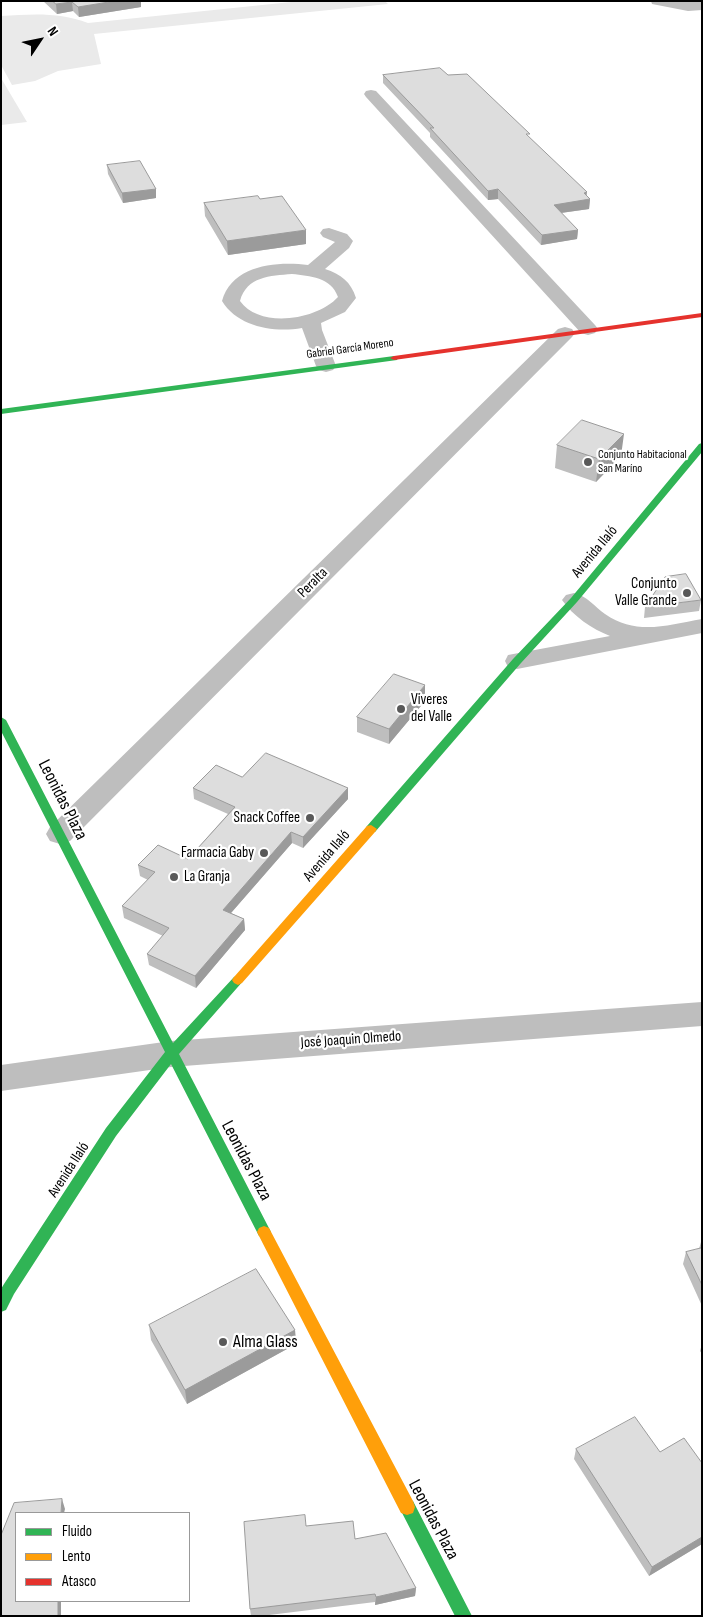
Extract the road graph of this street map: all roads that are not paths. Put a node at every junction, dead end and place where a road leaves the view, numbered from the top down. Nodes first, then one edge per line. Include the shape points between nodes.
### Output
1 (657, 1) edge
2 (702, 6) edge
3 (372, 94) dead end
4 (329, 233) dead end
5 (312, 271) junction
6 (702, 315) edge
7 (312, 321) junction
8 (588, 330) junction
9 (565, 333) junction
10 (326, 366) junction
11 (1, 412) edge
12 (702, 446) edge
13 (574, 600) junction
14 (702, 626) edge
15 (650, 635) junction
16 (517, 662) junction
17 (1, 720) edge
18 (60, 834) junction
19 (702, 1014) edge
20 (171, 1054) junction
21 (1, 1078) edge
22 (1, 1305) edge
23 (464, 1616) edge

1 - 2 street via 688,7
3 - 8 street
4 - 5 street via 341,238 343,244
5 - 7 street via 337,281 346,289 347,298 342,308 330,316
5 - 7 street via 286,270 254,275 240,282 232,291 231,301 238,310 252,318 291,324
6 - 8 street, Gabriel García Moreno
7 - 10 street via 312,330
8 - 9 street, Gabriel García Moreno
9 - 10 street, Gabriel García Moreno
9 - 18 street, Peralta
10 - 11 street, Gabriel García Moreno
12 - 13 street, Avenida Ilaló
13 - 15 street via 594,620 625,634
13 - 16 street, Avenida Ilaló
14 - 15 street
15 - 16 street
16 - 20 street, Avenida Ilaló
17 - 18 street, Leonidas Plaza
18 - 20 street, Leonidas Plaza
19 - 20 street, José Joaquin Olmedo
20 - 21 street, José Joaquin Olmedo
20 - 22 street, Avenida Ilaló via 111,1132
20 - 23 street, Leonidas Plaza

